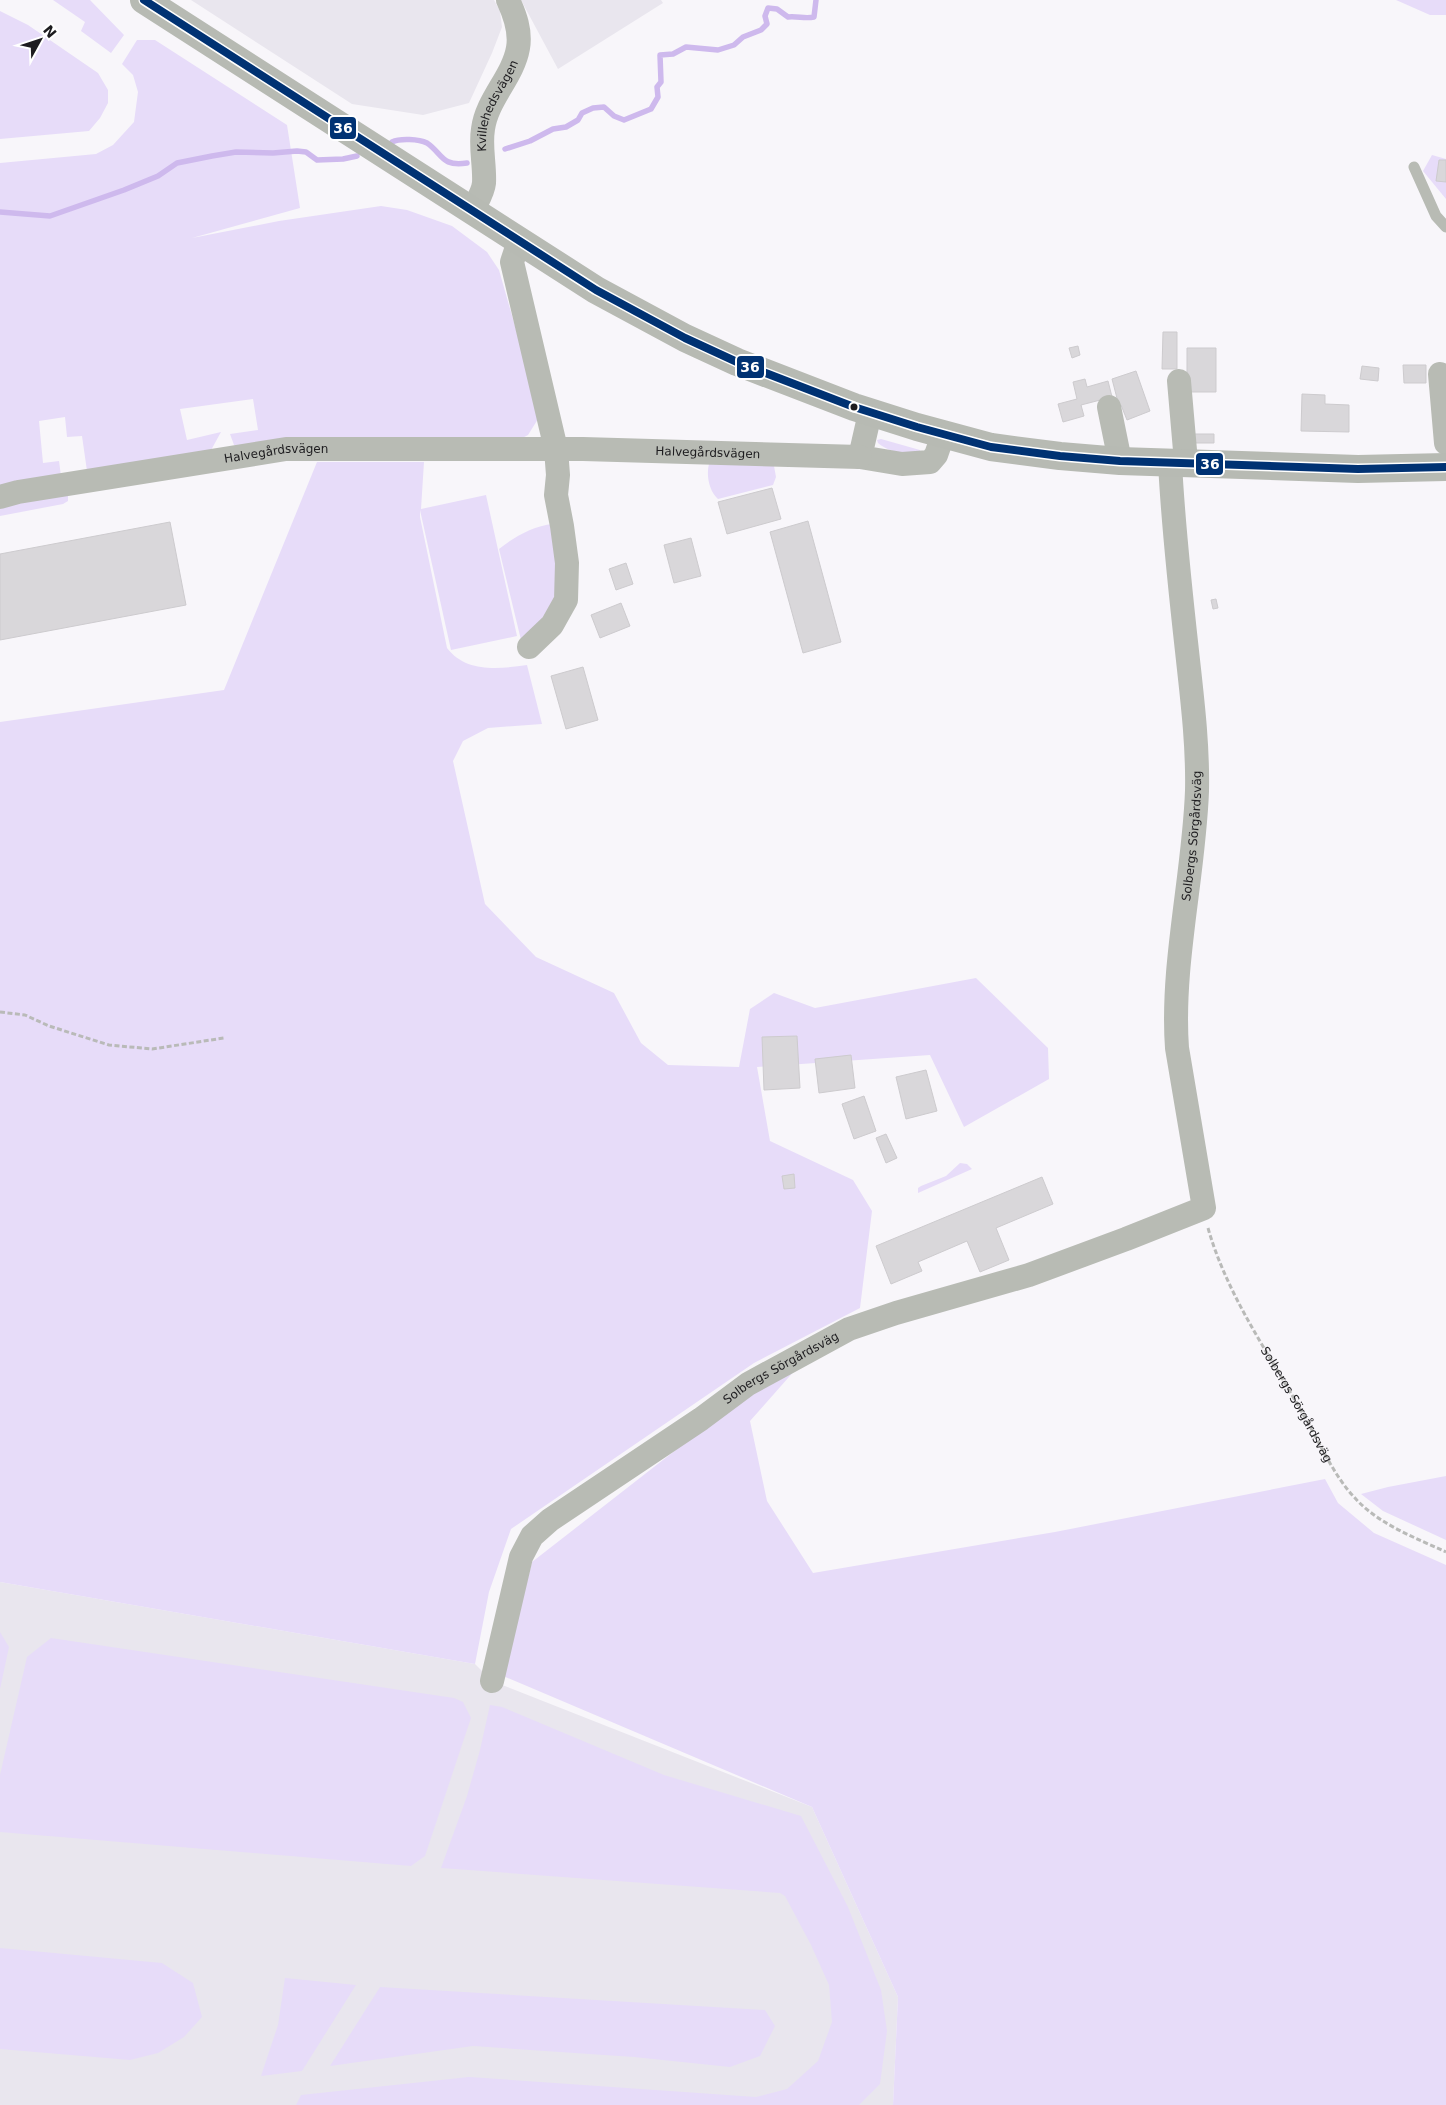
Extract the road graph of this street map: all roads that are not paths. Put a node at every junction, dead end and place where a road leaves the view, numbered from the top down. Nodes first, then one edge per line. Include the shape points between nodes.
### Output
1 (144, 0) edge
2 (508, 0) edge
3 (1414, 167) dead end
4 (472, 212) junction
5 (1446, 227) edge
6 (519, 241) junction
7 (1440, 374) dead end
8 (1179, 381) dead end
9 (1109, 407) dead end
10 (870, 413) junction
11 (943, 435) junction
12 (1446, 443) edge
13 (556, 449) junction
14 (860, 457) junction
15 (1120, 461) junction
16 (1178, 462) junction
17 (1446, 467) edge
18 (0, 497) edge
19 (529, 647) dead end
20 (492, 1681) dead end

1 - 4 street
2 - 4 street, Kvillehedsvägen via 516,15 518,49 483,129 484,185
3 - 5 lane via 1436,216
4 - 6 street
6 - 10 street via 596,290 685,338 746,366
6 - 13 street via 512,262
7 - 12 street
8 - 16 street, Solbergs Sörgårdsväg
9 - 15 street
10 - 11 street
10 - 14 street
11 - 14 street, Halvegårdsvägen via 930,462 902,464
11 - 15 street via 1029,453
13 - 14 street, Halvegårdsvägen
13 - 18 street, Halvegårdsvägen via 286,448
13 - 19 street via 556,494 567,562 566,600 552,625
15 - 16 street
16 - 17 street via 1358,469
16 - 20 street, Solbergs Sörgårdsväg via 1176,545 1194,715 1197,791 1176,1026 1204,1208 1029,1275 849,1329 748,1384 550,1520 532,1536 521,1557

